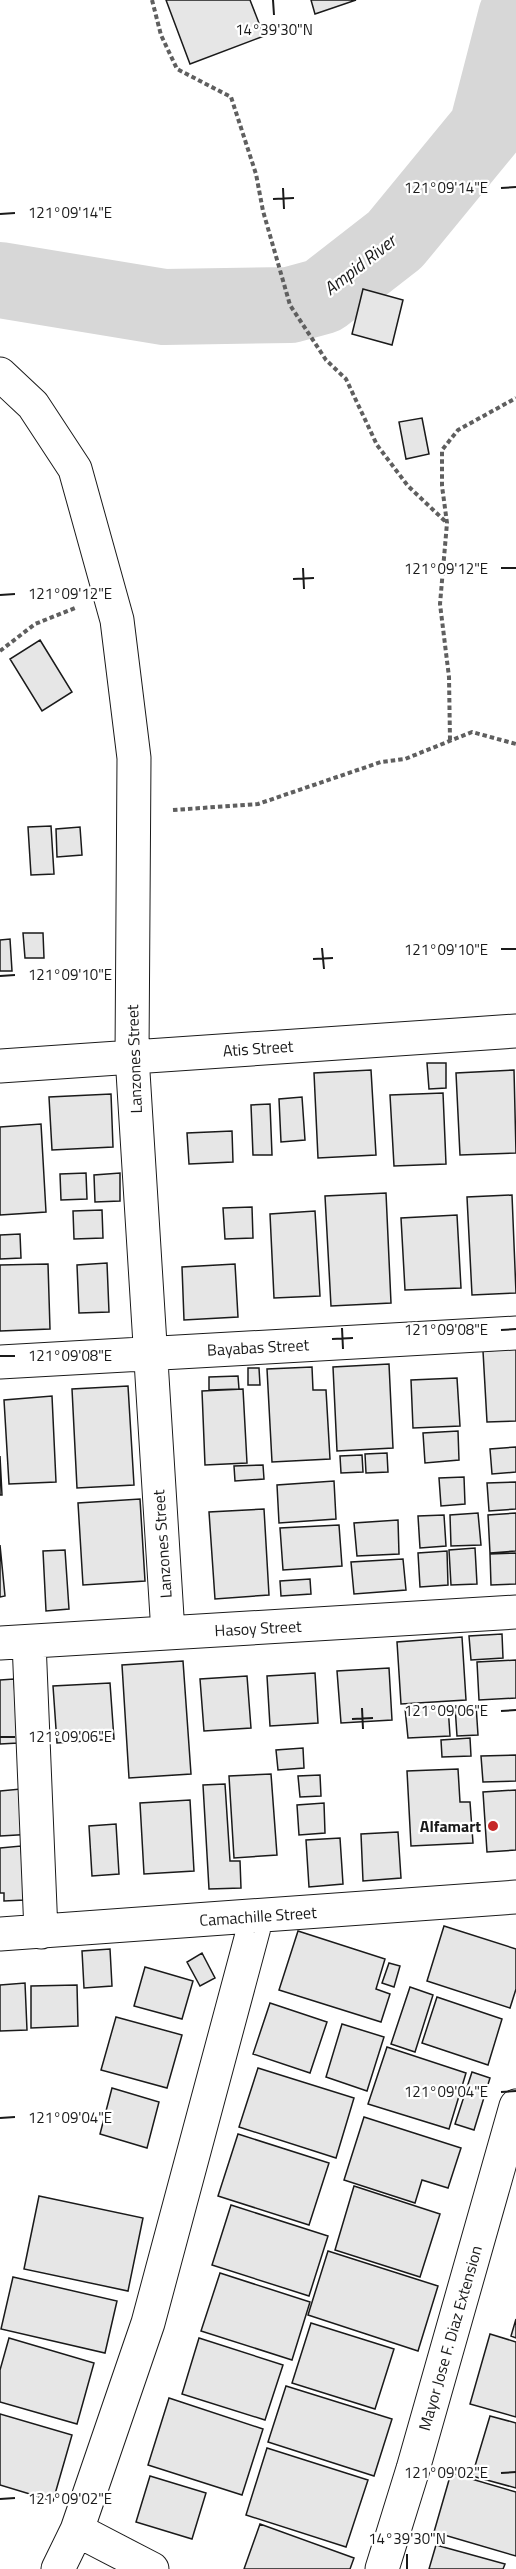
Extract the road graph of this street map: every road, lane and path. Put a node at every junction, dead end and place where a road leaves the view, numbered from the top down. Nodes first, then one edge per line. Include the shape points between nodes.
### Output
1 (152, 0) edge
2 (0, 374) edge
3 (516, 398) edge
4 (447, 523) junction
5 (109, 588) junction
6 (0, 651) edge
7 (450, 740) junction
8 (516, 744) edge
9 (133, 808) junction
10 (516, 1031) edge
11 (132, 1056) junction
12 (0, 1066) edge
13 (516, 1333) edge
14 (150, 1353) junction
15 (0, 1362) edge
16 (516, 1612) edge
17 (168, 1633) junction
18 (15, 1642) edge
19 (516, 1897) edge
20 (257, 1916) junction
21 (41, 1932) junction
22 (0, 1934) edge
23 (516, 2106) edge
24 (77, 2530) junction
25 (58, 2569) edge
26 (152, 2569) edge
27 (382, 2569) edge

1 - 4 path via 161,35 177,69 231,97 256,174 290,305 326,360 346,379 376,445 408,486
2 - 5 street, Lanzones Street via 33,405 75,469
3 - 4 path via 458,430 442,450
4 - 7 path via 440,604 449,677
5 - 6 path via 65,614 35,624
5 - 9 street, Lanzones Street via 117,620 134,758
7 - 8 path via 472,732
7 - 9 path via 405,759 381,762 258,804 176,811
9 - 11 street, Lanzones Street
10 - 11 street, Atis Street
11 - 12 street, Atis Street
11 - 14 street, Lanzones Street
13 - 14 street, Bayabas Street
14 - 15 street, Bayabas Street
14 - 17 street, Lanzones Street
16 - 17 street, Hasoy Street
17 - 18 street, Hasoy Street
18 - 21 street
19 - 20 street, Camachille Street
20 - 21 street, Camachille Street
20 - 24 street via 148,2323
21 - 22 street, Camachille Street
23 - 27 street, Mayor Jose F. Diaz Extension
24 - 25 street
24 - 26 street

